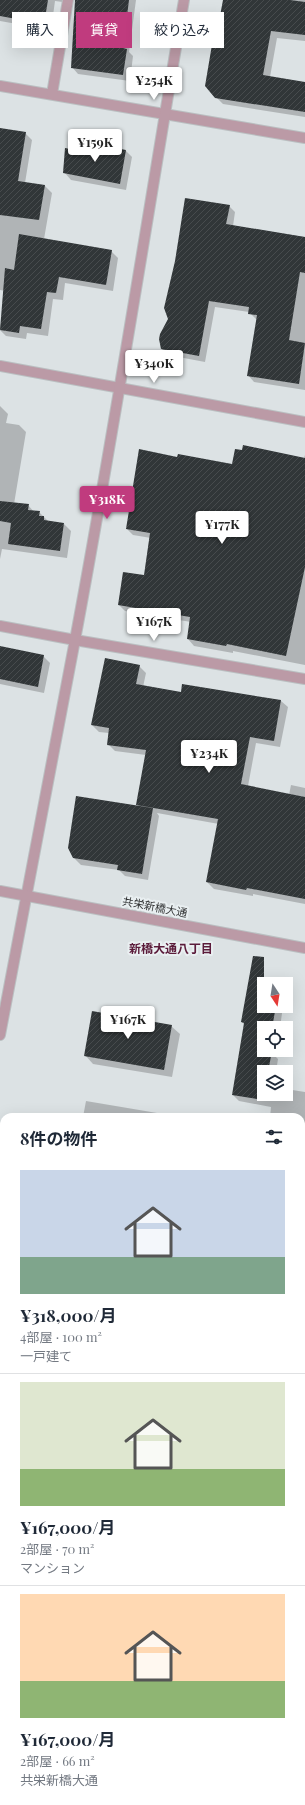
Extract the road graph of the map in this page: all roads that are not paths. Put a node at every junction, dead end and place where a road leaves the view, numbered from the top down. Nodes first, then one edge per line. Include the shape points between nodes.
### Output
1 (68, 0) edge
2 (184, 0) edge
3 (0, 86) edge
4 (52, 94) junction
5 (165, 114) junction
6 (305, 138) edge
7 (0, 366) edge
8 (119, 388) junction
9 (305, 422) edge
10 (0, 626) edge
11 (75, 640) junction
12 (305, 679) edge
13 (0, 891) edge
14 (25, 894) junction
15 (305, 948) edge
16 (0, 1035) edge

1 - 4 street
2 - 5 street
3 - 4 street
4 - 5 street
5 - 6 street
5 - 8 street
7 - 8 street
8 - 9 street
8 - 11 street
10 - 11 street
11 - 12 street
11 - 14 street
13 - 14 street, 共栄新橋大通
14 - 15 street, 共栄新橋大通
14 - 16 street

